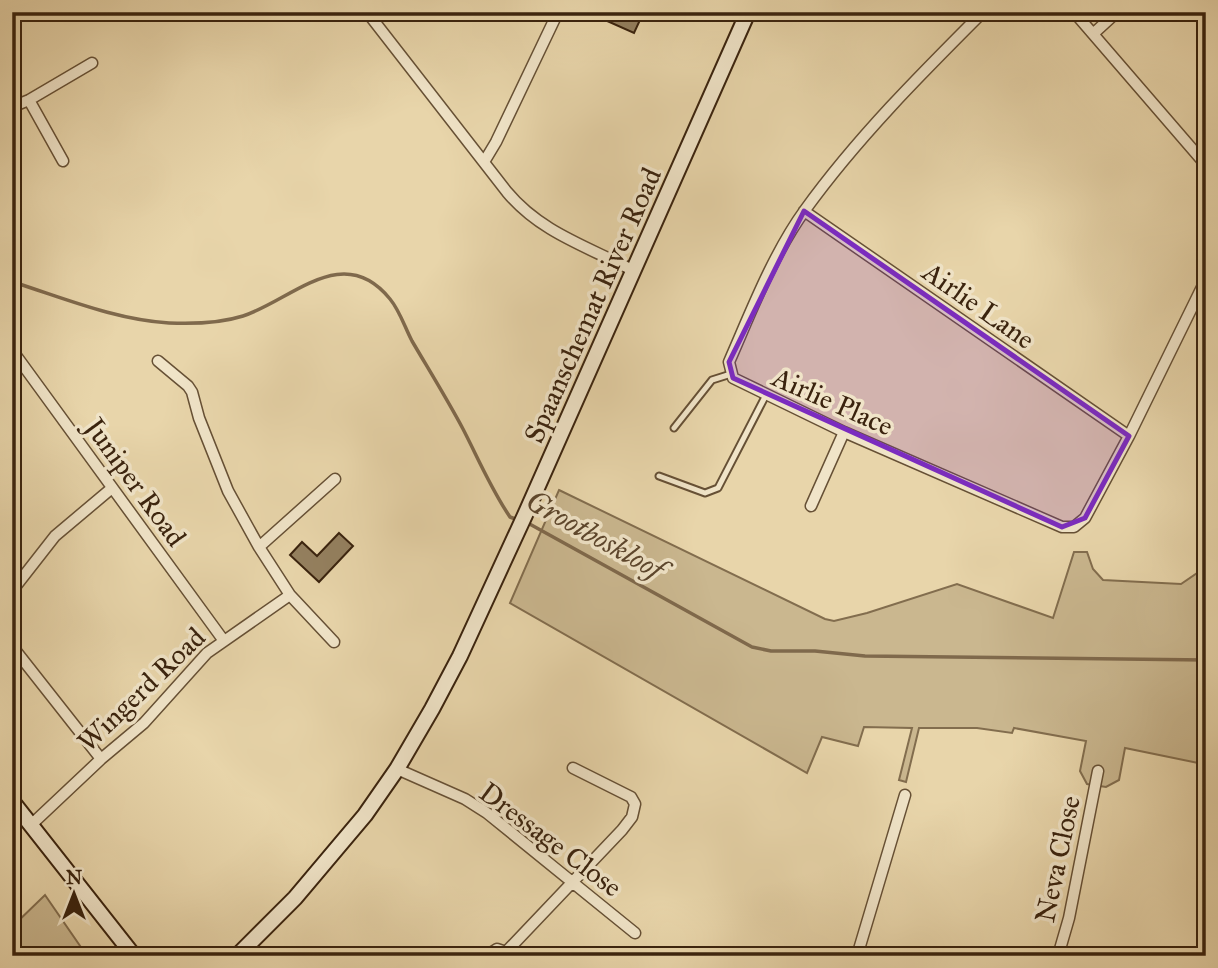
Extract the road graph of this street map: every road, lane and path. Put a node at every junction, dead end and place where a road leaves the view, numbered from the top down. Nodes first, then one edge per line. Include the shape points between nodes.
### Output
1 (367, 12) edge
2 (558, 12) edge
3 (748, 12) edge
4 (983, 12) edge
5 (1074, 12) edge
6 (1116, 12) edge
7 (1093, 34) junction
8 (92, 63) dead end
9 (30, 100) junction
10 (12, 107) edge
11 (63, 162) dead end
12 (484, 162) junction
13 (1206, 165) edge
14 (804, 211) junction
15 (634, 271) junction
16 (1206, 279) edge
17 (12, 350) edge
18 (158, 361) dead end
19 (731, 374) junction
20 (766, 395) junction
21 (674, 428) dead end
22 (844, 432) junction
23 (1129, 436) junction
24 (659, 476) dead end
25 (335, 479) dead end
26 (112, 488) junction
27 (811, 506) dead end
28 (258, 547) junction
29 (12, 590) edge
30 (290, 595) junction
31 (224, 641) junction
32 (334, 642) dead end
33 (12, 646) edge
34 (101, 759) junction
35 (573, 768) dead end
36 (397, 769) junction
37 (1098, 771) dead end
38 (905, 795) dead end
39 (12, 801) edge
40 (31, 825) junction
41 (571, 881) junction
42 (635, 933) dead end
43 (507, 954) edge
44 (135, 956) edge
45 (237, 956) edge
46 (384, 956) edge
47 (398, 956) edge
48 (486, 956) edge
49 (857, 956) edge
50 (1058, 956) edge

1 - 12 street
2 - 12 street
3 - 15 main road, Spaanschemat River Road
4 - 14 street, Airlie Place via 894,103
5 - 7 street
6 - 7 street
7 - 13 street
8 - 9 street
9 - 10 street
9 - 11 street
12 - 15 street via 529,216
14 - 19 street, Airlie Place via 729,362
14 - 23 street, Airlie Lane
15 - 36 main road, Spaanschemat River Road via 460,656
16 - 23 street, Airlie Place
17 - 26 street, Juniper Road
18 - 28 street via 192,392 228,491
19 - 20 street, Airlie Place
19 - 21 lane via 712,380
20 - 22 street, Airlie Place
20 - 24 lane via 718,488 705,493
22 - 23 street, Airlie Place via 1062,527 1085,518
22 - 27 street
25 - 28 street
26 - 29 street via 63,528
26 - 31 street, Juniper Road
28 - 30 street
30 - 31 street, Wingerd Road
30 - 32 street
31 - 34 street, Wingerd Road via 197,662 144,723
33 - 34 street
34 - 40 street, Wingerd Road
35 - 41 street via 628,795 635,804 622,830
36 - 41 street, Dressage Close via 481,809
36 - 45 main road, Spaanschemat River Road via 330,858
37 - 50 street, Neva Close
38 - 49 street
39 - 40 main road
40 - 44 main road
41 - 42 street, Dressage Close
41 - 43 street
43 - 48 street via 496,949
46 - 47 lane

